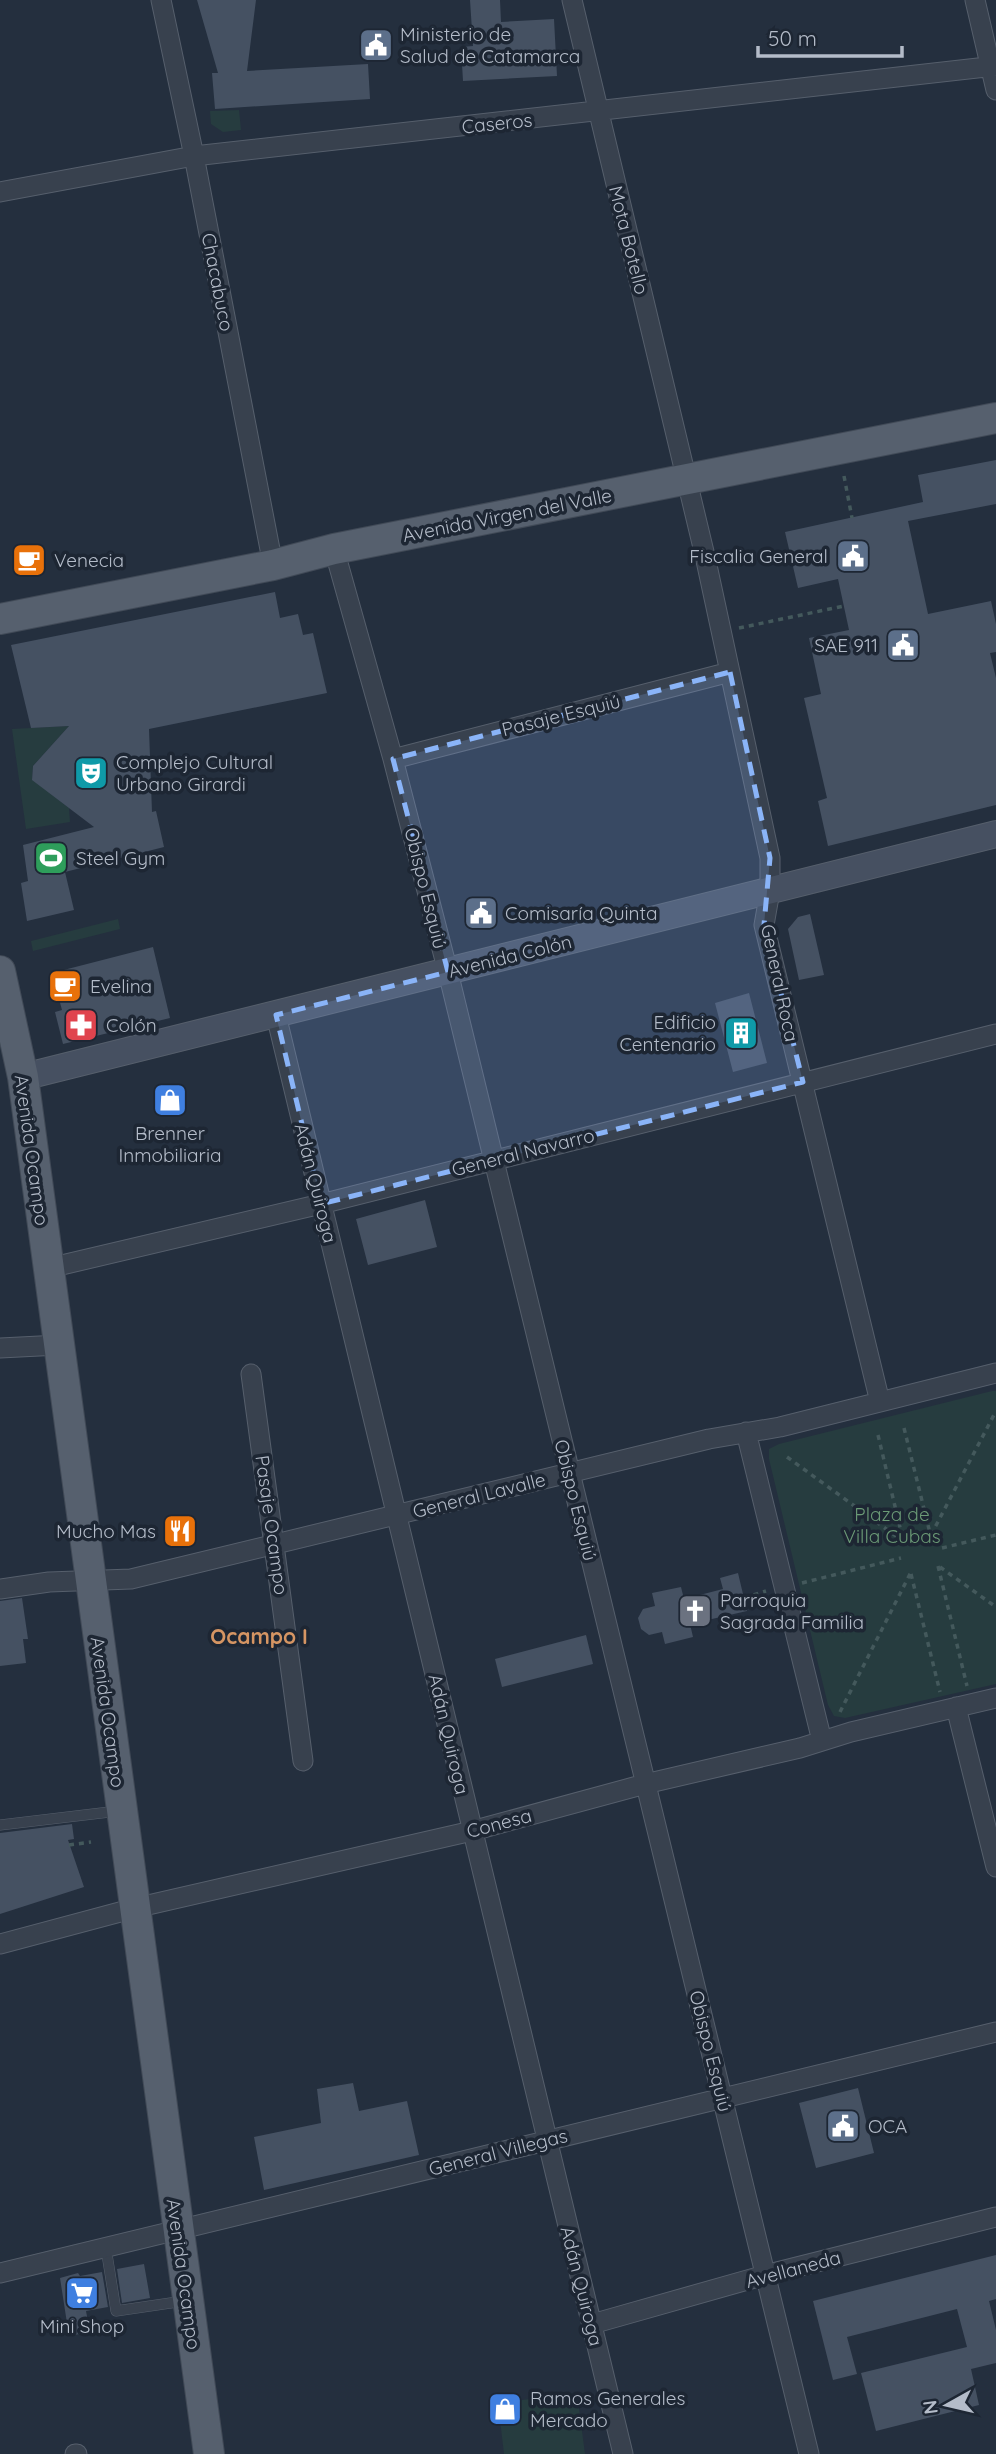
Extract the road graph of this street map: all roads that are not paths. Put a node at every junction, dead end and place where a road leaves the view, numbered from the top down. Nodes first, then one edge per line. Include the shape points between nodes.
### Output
1 (161, 0) edge
2 (572, 0) edge
3 (975, 0) edge
4 (993, 66) edge
5 (996, 90) edge
6 (598, 112) junction
7 (194, 156) junction
8 (0, 192) edge
9 (996, 418) edge
10 (687, 480) junction
11 (334, 549) junction
12 (273, 565) junction
13 (6, 622) edge
14 (730, 672) junction
15 (393, 759) junction
16 (996, 834) edge
17 (770, 891) junction
18 (0, 971) edge
19 (448, 972) junction
20 (276, 1015) junction
21 (996, 1034) edge
22 (23, 1077) junction
23 (803, 1082) junction
24 (493, 1160) junction
25 (321, 1204) junction
26 (49, 1268) junction
27 (59, 1345) junction
28 (0, 1348) edge
29 (996, 1373) edge
30 (251, 1374) dead end
31 (880, 1402) junction
32 (746, 1432) junction
33 (570, 1473) junction
34 (397, 1515) junction
35 (275, 1544) junction
36 (90, 1581) junction
37 (0, 1589) edge
38 (996, 1698) edge
39 (956, 1707) junction
40 (822, 1741) junction
41 (303, 1760) dead end
42 (645, 1784) junction
43 (122, 1810) junction
44 (0, 1825) edge
45 (472, 1831) junction
46 (996, 1867) edge
47 (135, 1908) junction
48 (0, 1944) edge
49 (996, 2032) edge
50 (722, 2098) junction
51 (546, 2141) junction
52 (996, 2217) edge
53 (178, 2231) junction
54 (106, 2248) junction
55 (0, 2273) edge
56 (765, 2275) junction
57 (188, 2300) junction
58 (592, 2324) junction
59 (209, 2454) edge
60 (623, 2454) edge
61 (809, 2454) edge

1 - 7 street, Chacabuco
2 - 6 street, Mota Botello
3 - 4 street
4 - 5 street
4 - 6 street, Caseros
6 - 7 street, Caseros
6 - 10 street, Mota Botello
7 - 8 street, Caseros
7 - 12 street, Chacabuco
9 - 10 main road, Avenida Virgen del Valle
10 - 11 main road, Avenida Virgen del Valle
10 - 14 street, General Roca
11 - 12 main road, Avenida Virgen del Valle
11 - 15 street, Obispo Esquiú
12 - 13 main road, Avenida Virgen del Valle
14 - 15 street, Pasaje Esquiú
14 - 17 street, General Roca via 770,858
15 - 19 street, Obispo Esquiú
16 - 17 street, Avenida Colón
17 - 19 street, Avenida Colón
17 - 23 street, General Roca via 764,925
18 - 22 main road, Avenida Ocampo
19 - 20 street, Avenida Colón
19 - 24 street, Obispo Esquiú
20 - 22 street, Avenida Colón
20 - 25 street, Adán Quiroga
21 - 23 street, General Navarro
22 - 26 main road, Avenida Ocampo
23 - 24 street, General Navarro
23 - 31 street, General Roca
24 - 25 street, General Navarro
24 - 33 street, Obispo Esquiú
25 - 26 street, General Navarro
25 - 34 street, Adán Quiroga
26 - 27 main road, Avenida Ocampo
27 - 28 street
27 - 36 main road, Avenida Ocampo
29 - 31 street, General Lavalle
30 - 35 street, Pasaje Ocampo
31 - 32 street, General Lavalle
32 - 33 street, General Lavalle
32 - 40 street
33 - 34 street, General Lavalle
33 - 42 street, Obispo Esquiú
34 - 35 street, General Lavalle
34 - 45 street, Adán Quiroga
35 - 36 street, General Lavalle via 131,1579
35 - 41 street, Pasaje Ocampo
36 - 37 street, General Lavalle
36 - 43 main road, Avenida Ocampo
38 - 39 street, Conesa
39 - 40 street, Conesa
39 - 46 street
40 - 42 street, Conesa
42 - 45 street, Conesa
42 - 50 street, Obispo Esquiú
43 - 44 lane
43 - 47 main road, Avenida Ocampo
45 - 47 street, Conesa
45 - 51 street, Adán Quiroga
47 - 48 street, Conesa
47 - 53 main road, Avenida Ocampo
49 - 50 street, General Villegas
50 - 51 street, General Villegas
50 - 56 street, Obispo Esquiú
51 - 53 street, General Villegas
51 - 58 street, Adán Quiroga
52 - 56 street, Avellaneda
53 - 54 street, General Villegas
53 - 57 main road, Avenida Ocampo
54 - 55 street, General Villegas
54 - 57 lane via 116,2311
56 - 58 street, Avellaneda
56 - 61 street, Obispo Esquiú
57 - 59 main road, Avenida Ocampo
58 - 60 street, Adán Quiroga

